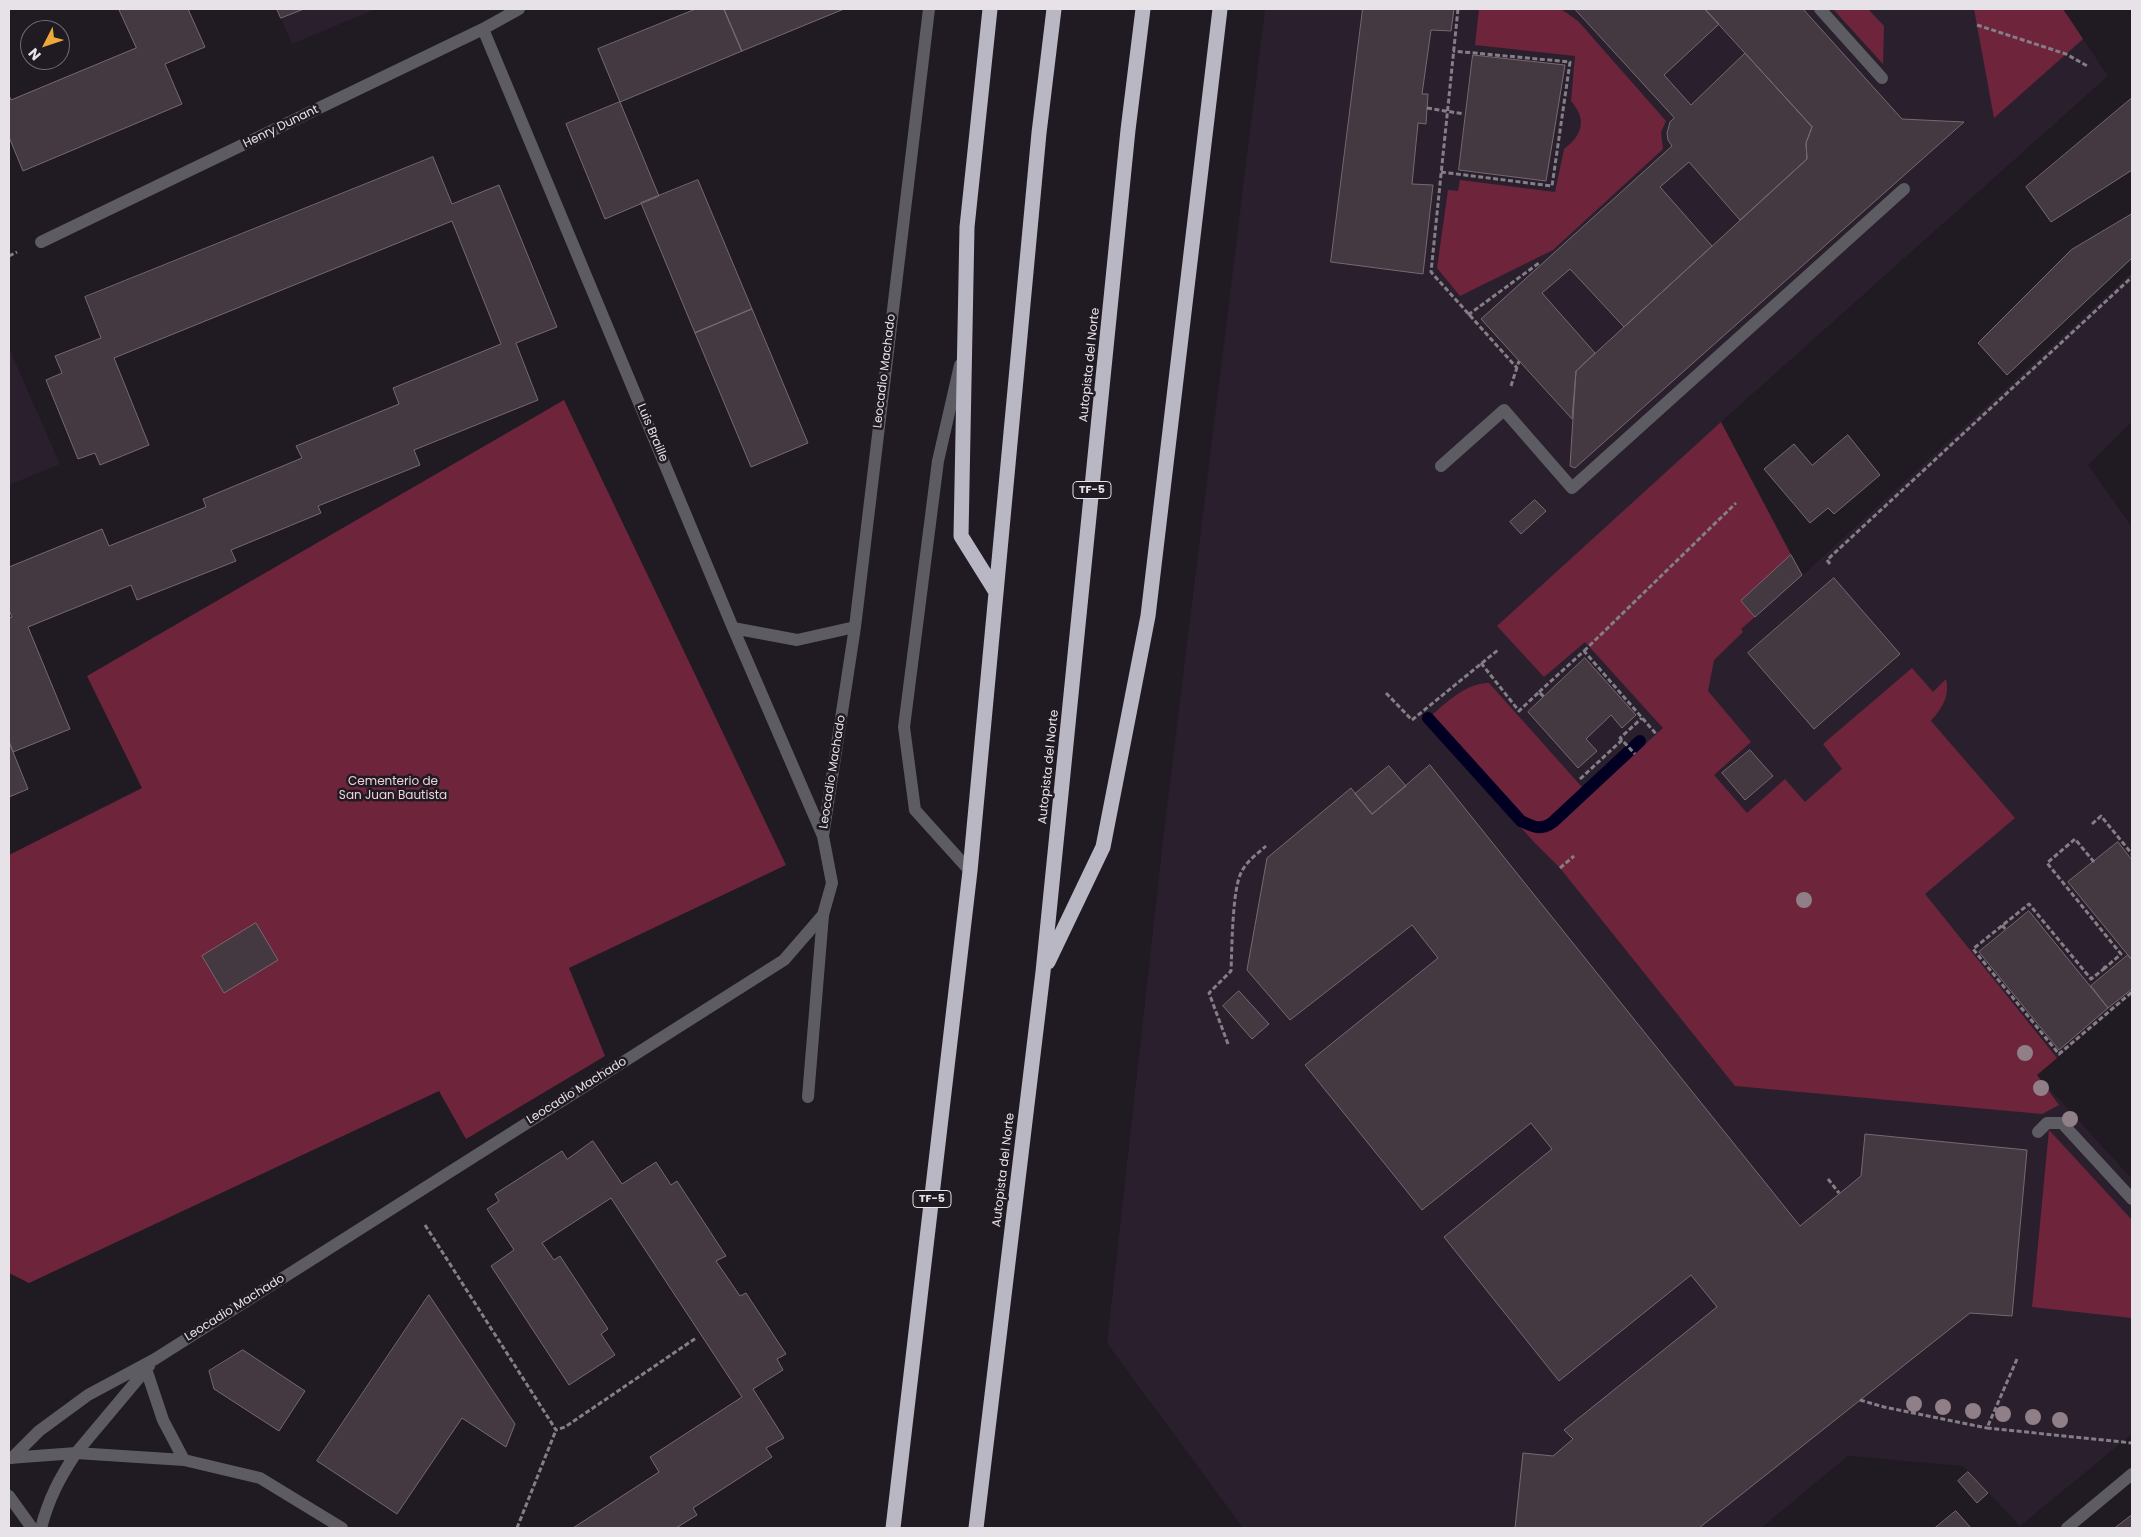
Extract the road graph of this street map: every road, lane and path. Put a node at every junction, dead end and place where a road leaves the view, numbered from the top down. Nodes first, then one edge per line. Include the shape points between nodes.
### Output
1 (519, 9) edge
2 (929, 9) edge
3 (1054, 9) edge
4 (1143, 9) edge
5 (1220, 9) edge
6 (1458, 9) edge
7 (1820, 9) edge
8 (989, 13) edge
9 (1978, 25) dead end
10 (483, 29) junction
11 (1453, 50) junction
12 (2089, 68) dead end
13 (1882, 78) dead end
14 (1427, 108) dead end
15 (1447, 110) junction
16 (1464, 114) dead end
17 (1441, 172) junction
18 (1904, 189) dead end
19 (41, 242) dead end
20 (1539, 263) dead end
21 (2132, 277) edge
22 (1468, 315) junction
23 (966, 341) junction
24 (1517, 368) dead end
25 (1441, 466) dead end
26 (1736, 503) dead end
27 (1830, 564) dead end
28 (996, 592) junction
29 (855, 627) junction
30 (733, 628) junction
31 (1498, 650) dead end
32 (1584, 651) junction
33 (1481, 663) junction
34 (1539, 692) junction
35 (1386, 693) dead end
36 (1544, 697) dead end
37 (1642, 718) junction
38 (1656, 735) dead end
39 (1622, 740) junction
40 (1635, 754) dead end
41 (1580, 778) dead end
42 (2092, 824) dead end
43 (823, 836) junction
44 (1266, 846) dead end
45 (2132, 854) edge
46 (1574, 856) dead end
47 (2094, 862) dead end
48 (1560, 868) dead end
49 (970, 870) junction
50 (823, 915) junction
51 (2002, 925) junction
52 (2006, 930) dead end
53 (2102, 964) dead end
54 (2105, 968) junction
55 (1043, 972) junction
56 (2132, 992) edge
57 (1228, 1044) dead end
58 (808, 1097) dead end
59 (2038, 1132) dead end
60 (1828, 1179) dead end
61 (1839, 1193) dead end
62 (2132, 1199) edge
63 (425, 1225) dead end
64 (696, 1338) dead end
65 (155, 1359) junction
66 (2017, 1359) dead end
67 (146, 1369) junction
68 (1860, 1400) dead end
69 (1987, 1428) junction
70 (556, 1430) junction
71 (2132, 1444) edge
72 (76, 1454) junction
73 (10, 1458) edge
74 (184, 1460) junction
75 (2132, 1474) edge
76 (9, 1496) edge
77 (32, 1528) edge
78 (41, 1528) edge
79 (342, 1528) edge
80 (516, 1528) edge
81 (893, 1528) edge
82 (976, 1528) edge
83 (2067, 1528) edge

1 - 10 street, Henry Dunant
2 - 29 street, Leocadio Machado
3 - 28 highway, TF-5 via 1038,143
4 - 55 highway, Autopista del Norte / TF-5
5 - 55 highway via 1148,616 1103,847
6 - 11 path
7 - 13 street
8 - 23 highway via 967,227
9 - 12 path via 2066,54
10 - 19 street, Henry Dunant
10 - 30 street, Luis Braille
11 - 15 path
11 - 17 path via 1570,62 1552,186
14 - 15 path
15 - 16 path
15 - 17 path
17 - 22 path via 1431,272
18 - 25 street via 1572,488 1504,410
20 - 22 path
21 - 27 path via 1827,560
22 - 24 path
23 - 28 highway via 962,536
23 - 49 street via 938,460 904,727 916,810
26 - 32 path
28 - 49 highway, TF-5
29 - 30 street via 797,640
29 - 43 street, Leocadio Machado
30 - 43 street, Luis Braille
31 - 33 path
32 - 34 path
32 - 37 path
33 - 34 path via 1519,711
33 - 35 path via 1412,720
34 - 36 path
37 - 38 path
37 - 39 path via 1620,738
39 - 40 path
39 - 41 path
42 - 45 path via 2101,816
43 - 50 street, Leocadio Machado via 832,883
44 - 57 path via 1241,872 1236,887 1231,971 1209,993
46 - 48 path
47 - 54 path via 2075,839 2047,863 2121,954
49 - 81 highway, TF-5
50 - 58 street
50 - 65 street, Leocadio Machado via 784,960
51 - 52 path
51 - 54 path via 2029,904 2091,979
51 - 56 path via 1973,949 2059,1054
53 - 54 path
55 - 82 highway, Autopista del Norte / TF-5
59 - 62 street via 2047,1123 2062,1123
60 - 61 path
63 - 70 path
64 - 70 path
65 - 67 street, Leocadio Machado
65 - 73 street, Leocadio Machado via 88,1395
66 - 69 path
67 - 72 street, Leocadio Machado
67 - 74 street via 163,1420
68 - 69 path
69 - 71 path
70 - 80 path
72 - 73 street
72 - 74 street
72 - 78 street, Leocadio Machado via 57,1481
74 - 79 street via 260,1478
75 - 83 street
76 - 77 street

